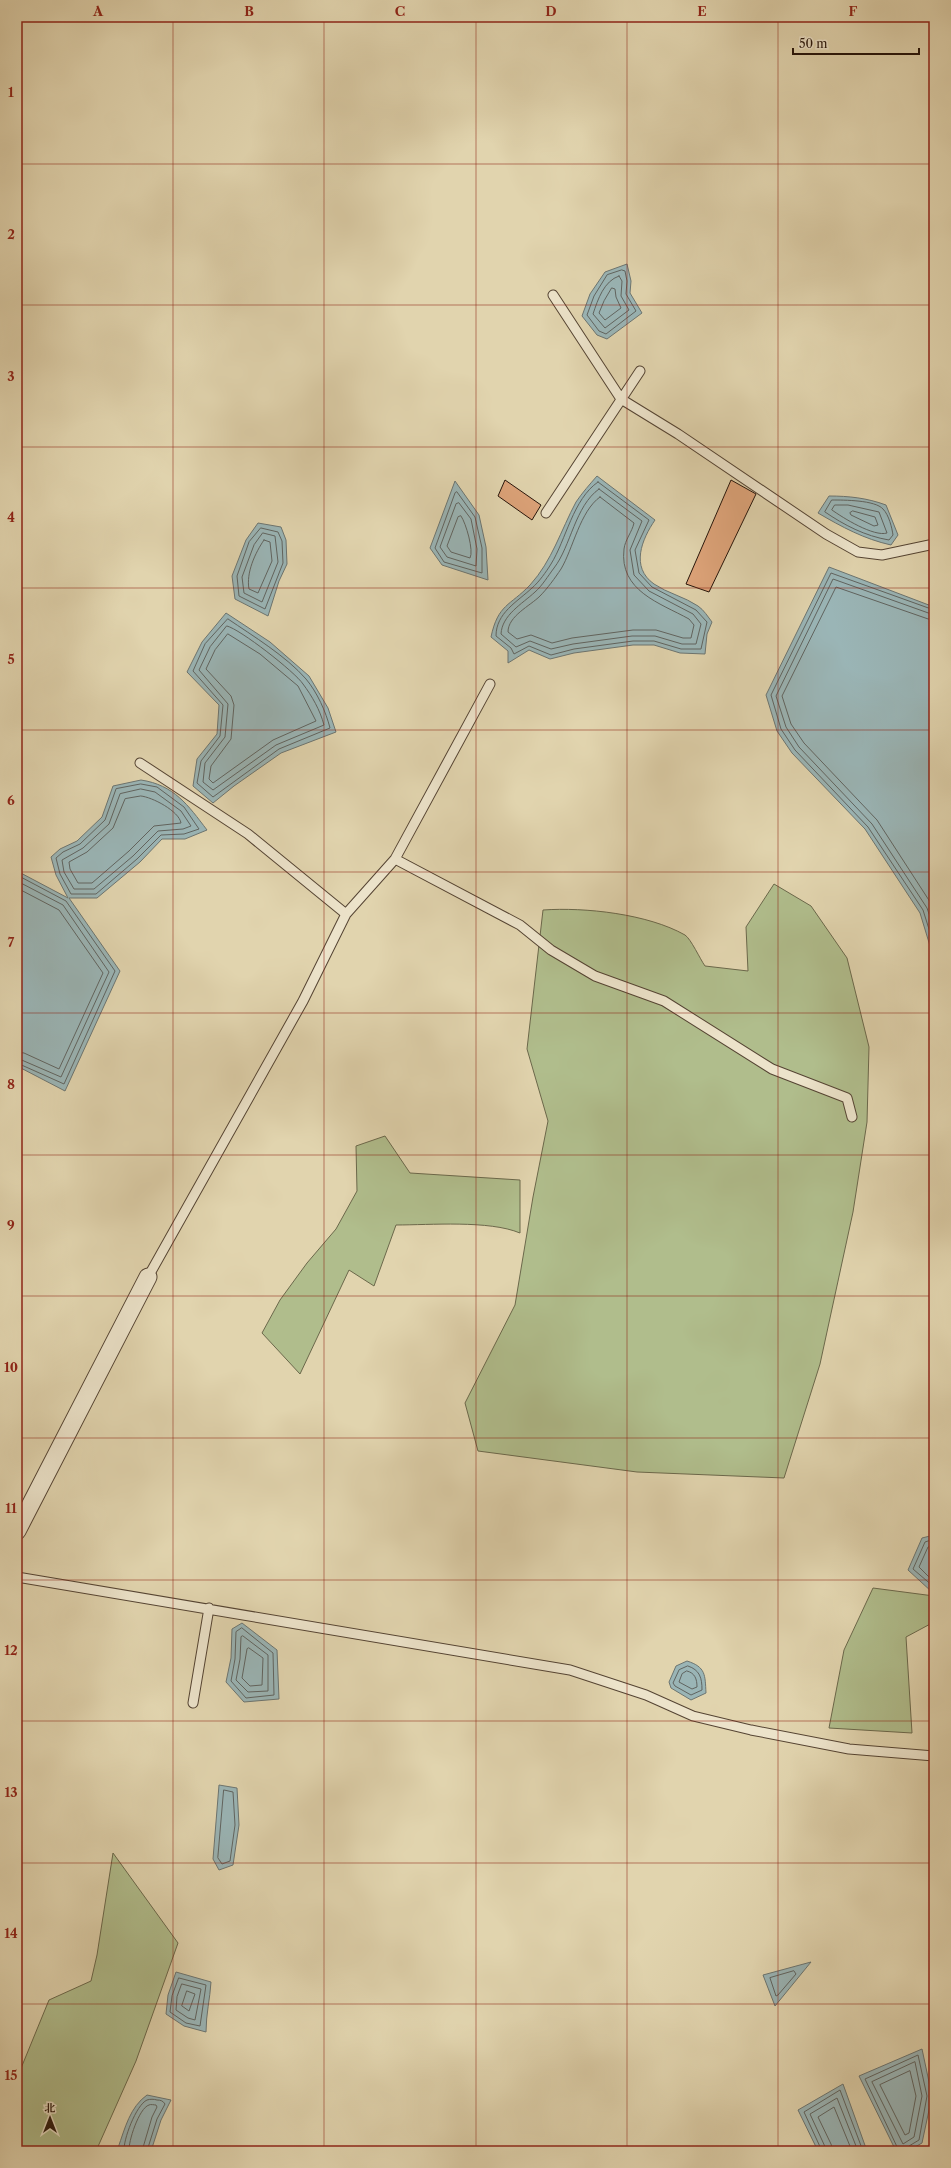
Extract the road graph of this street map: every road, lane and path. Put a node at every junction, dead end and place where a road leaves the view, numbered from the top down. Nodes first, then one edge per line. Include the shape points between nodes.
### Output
1 (553, 295) dead end
2 (640, 371) dead end
3 (621, 399) junction
4 (546, 513) dead end
5 (934, 544) edge
6 (490, 684) dead end
7 (140, 763) dead end
8 (395, 859) junction
9 (346, 914) junction
10 (852, 1116) dead end
11 (148, 1277) joint
12 (17, 1531) edge
13 (17, 1577) edge
14 (209, 1608) junction
15 (193, 1703) dead end
16 (934, 1756) edge
17 (934, 2146) edge
18 (932, 2151) edge

1 - 3 lane
2 - 3 lane
3 - 4 lane
3 - 5 lane via 678,434 826,534 858,552 882,555
6 - 8 lane
7 - 9 lane via 248,834
8 - 9 lane
8 - 10 lane via 520,925 551,950 595,976 664,1001 772,1069 846,1098
9 - 11 lane via 303,1001
11 - 12 street
13 - 14 lane
14 - 15 lane
14 - 16 lane via 570,1670 646,1696 693,1716 751,1730 849,1749
17 - 18 lane

